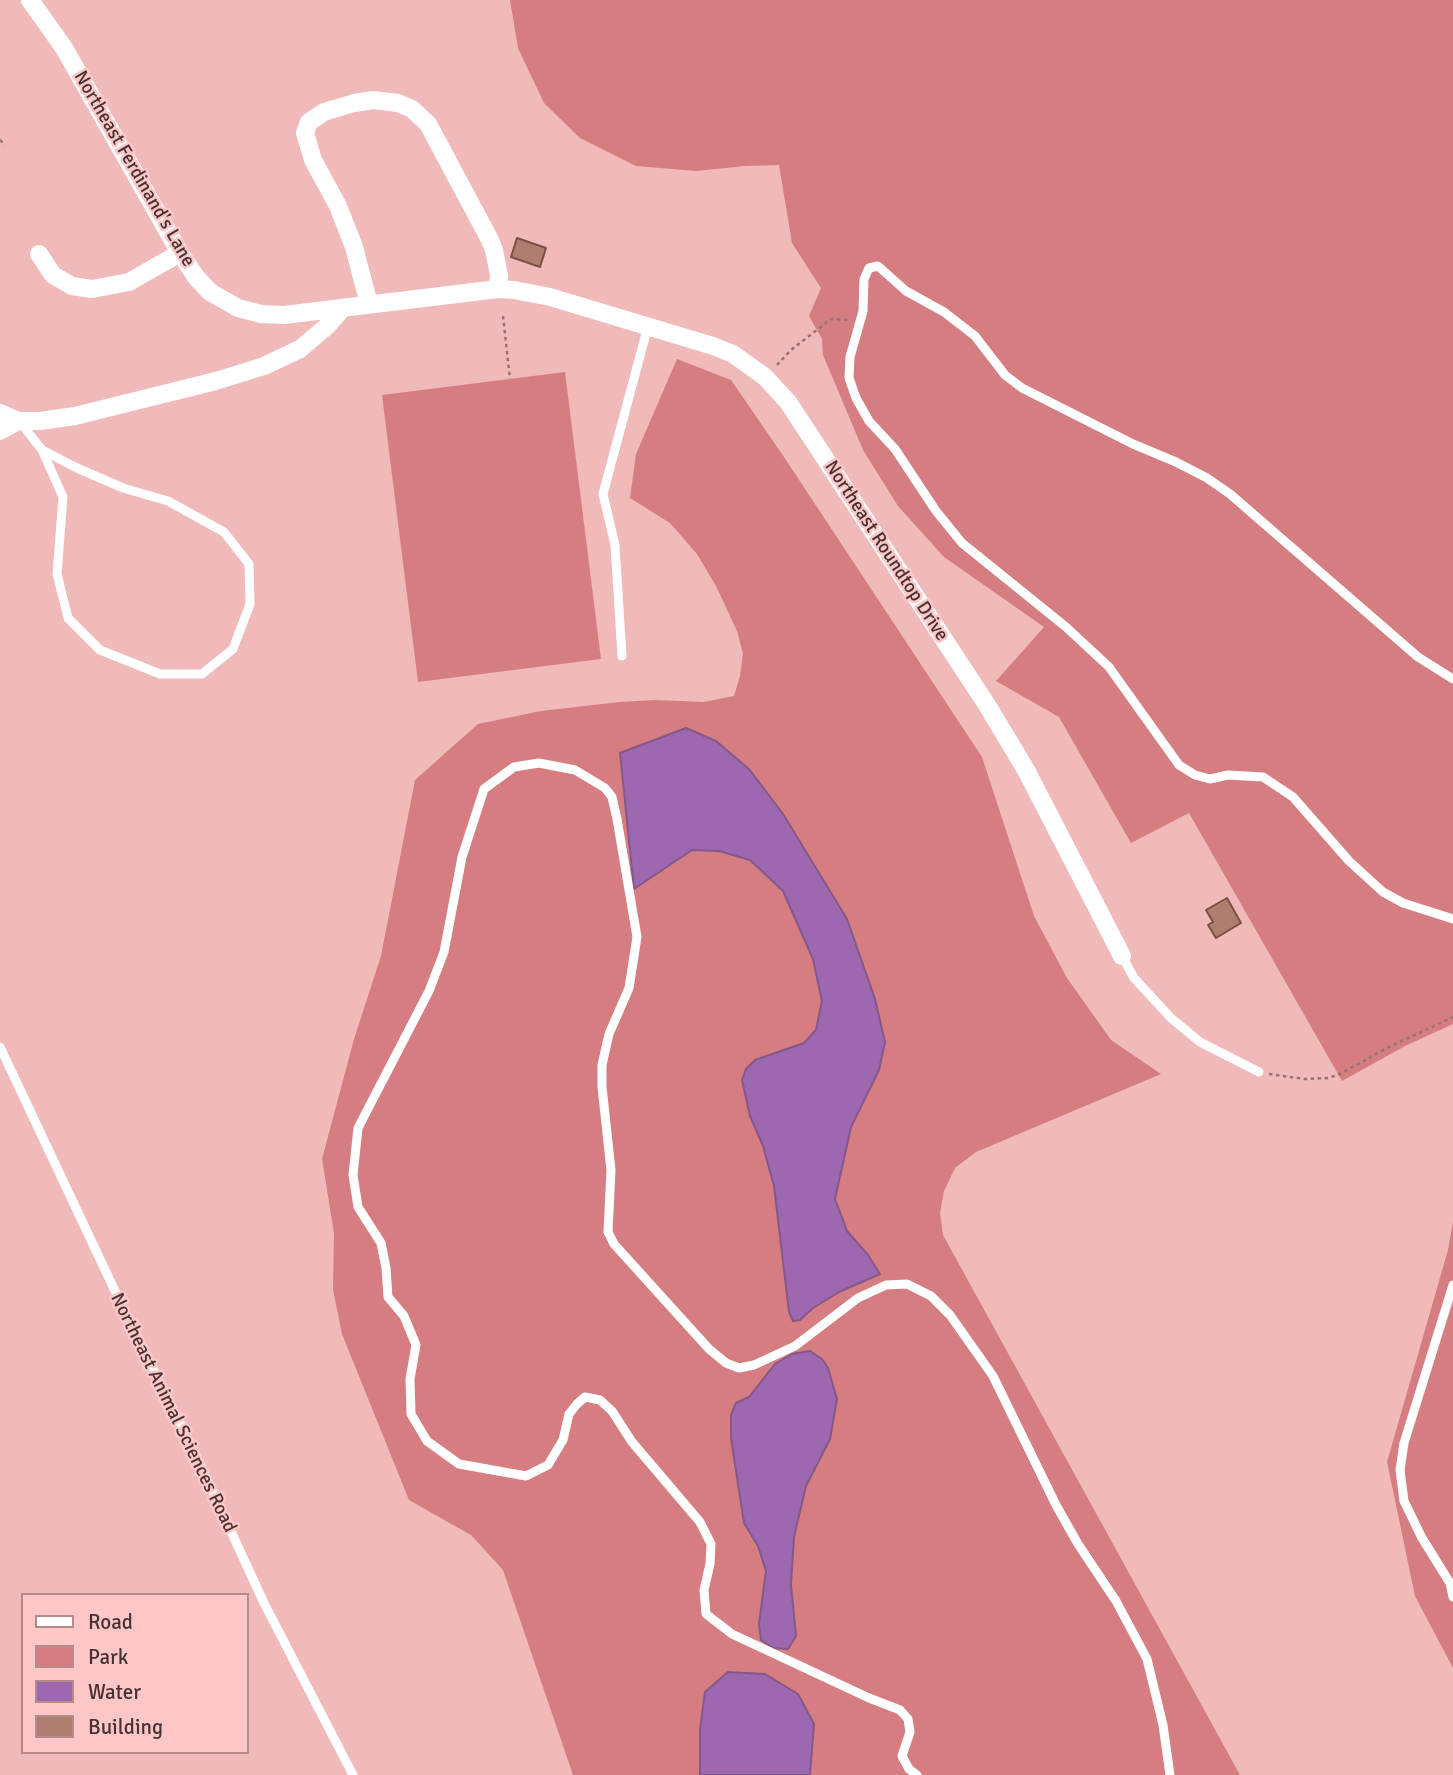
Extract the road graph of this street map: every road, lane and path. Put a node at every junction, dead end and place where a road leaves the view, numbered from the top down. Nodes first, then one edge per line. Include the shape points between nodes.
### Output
1 (30, 0) edge
2 (0, 140) edge
3 (5, 145) dead end
4 (180, 253) junction
5 (39, 254) dead end
6 (498, 289) junction
7 (369, 304) junction
8 (342, 309) junction
9 (503, 316) dead end
10 (648, 326) junction
11 (860, 326) junction
12 (765, 377) junction
13 (510, 379) dead end
14 (0, 413) edge
15 (19, 421) junction
16 (0, 431) edge
17 (42, 450) junction
18 (622, 656) dead end
19 (1453, 679) edge
20 (1453, 919) edge
21 (1122, 956) joint
22 (1453, 1017) edge
23 (0, 1047) edge
24 (1259, 1072) joint
25 (1453, 1285) edge
26 (1453, 1597) edge
27 (353, 1775) edge
28 (917, 1775) edge
29 (1170, 1775) edge

1 - 4 street, Northeast Ferdinand's Lane via 64,48
2 - 3 path
4 - 5 street via 129,282 92,289 72,286 52,275
4 - 8 street, Northeast Ferdinand's Lane via 210,292 238,308 284,315
6 - 7 street, Northeast Roundtop Drive
6 - 7 street via 494,250 433,133 421,118 398,103 373,100 331,109 309,122 305,133 354,247
6 - 10 street, Northeast Roundtop Drive via 550,297
7 - 8 street, Northeast Roundtop Drive
8 - 15 street via 310,342 264,366 75,416
9 - 13 path
10 - 12 street, Northeast Roundtop Drive via 733,354
10 - 18 lane via 603,494 615,545
11 - 12 path via 844,318 831,319
11 - 19 lane via 864,279 869,268 878,266 906,291 975,335 1005,375 1022,388 1177,462 1230,494 1418,657
11 - 20 lane via 849,378 869,421 895,449 962,543 1109,667 1179,765 1210,779 1263,777 1293,797 1357,870 1383,892
12 - 21 street, Northeast Roundtop Drive via 788,402 987,705 1026,770
14 - 15 street
15 - 16 street
15 - 17 lane
17 - 17 lane via 63,497 57,575 68,618 100,650 160,674 202,674 233,649 250,604 248,565 224,532 168,501 123,488
21 - 24 lane, Northeast Roundtop Drive via 1141,987 1171,1018 1200,1042
22 - 24 path via 1328,1078
23 - 27 lane, Northeast Animal Sciences Road via 264,1602
25 - 26 lane via 1404,1443 1400,1470 1404,1501 1450,1583
28 - 29 lane via 902,1756 910,1732 908,1719 900,1710 732,1634 706,1614 704,1590 711,1544 700,1522 600,1400 586,1397 577,1404 548,1465 526,1476 460,1464 427,1441 411,1415 410,1379 416,1345 404,1316 388,1297 381,1243 358,1207 353,1175 358,1128 429,991 444,952 461,856 484,789 514,767 539,763 575,770 605,788 617,819 637,937 629,988 609,1034 602,1065 611,1170 608,1233 614,1244 709,1349 739,1368 795,1346 858,1298 886,1285 907,1284 931,1296 950,1314 993,1376 1056,1505 1147,1659

